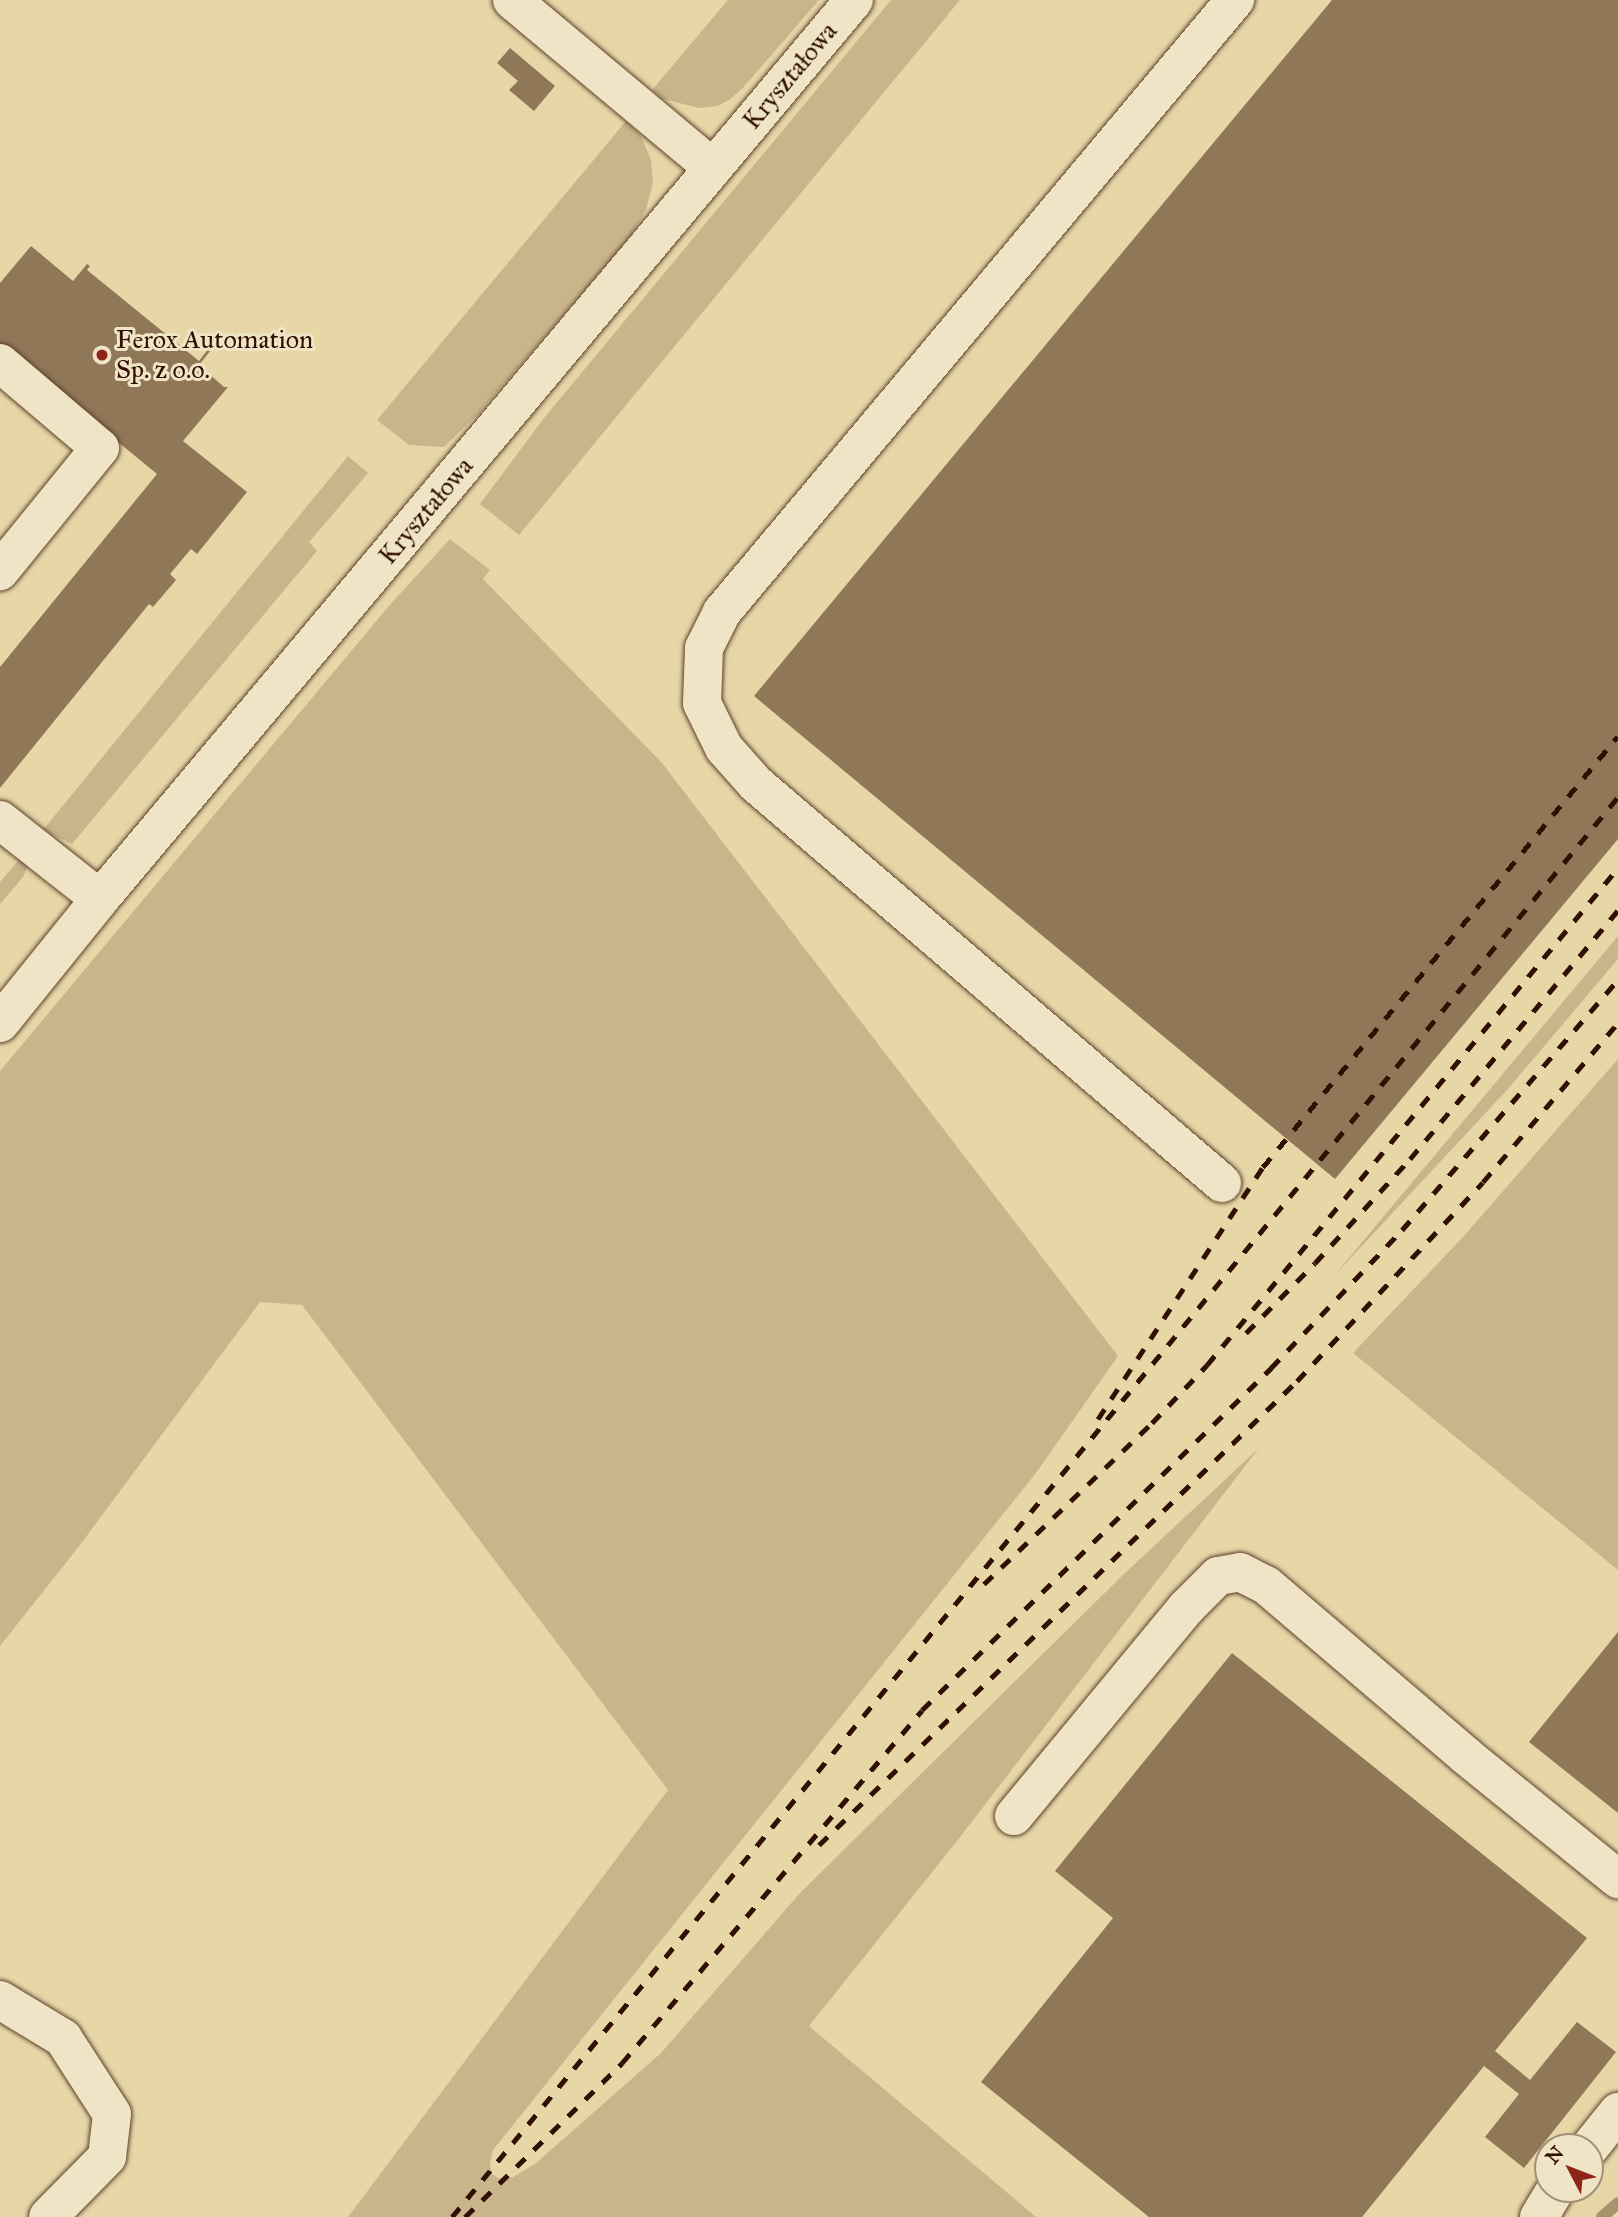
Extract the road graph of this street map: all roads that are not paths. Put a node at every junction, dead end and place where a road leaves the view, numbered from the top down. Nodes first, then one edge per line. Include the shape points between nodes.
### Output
1 (853, 0) edge
2 (1235, 0) edge
3 (533, 7) edge
4 (713, 168) junction
5 (0, 363) edge
6 (0, 571) edge
7 (0, 820) edge
8 (100, 899) junction
9 (0, 1023) edge
10 (1222, 1183) dead end
11 (1014, 1816) dead end
12 (1618, 1879) edge
13 (0, 2000) edge
14 (1618, 2112) edge
15 (1601, 2133) edge
16 (48, 2217) edge

1 - 4 lane, Kryształowa
2 - 10 lane via 722,612 704,648 702,703 724,748 756,784
3 - 4 lane
4 - 8 lane, Kryształowa
5 - 6 lane via 100,448
7 - 8 lane
8 - 9 lane, Kryształowa
11 - 12 lane via 1186,1608 1218,1576 1240,1572 1266,1586
13 - 16 lane via 64,2038 112,2114 107,2157
14 - 15 lane

